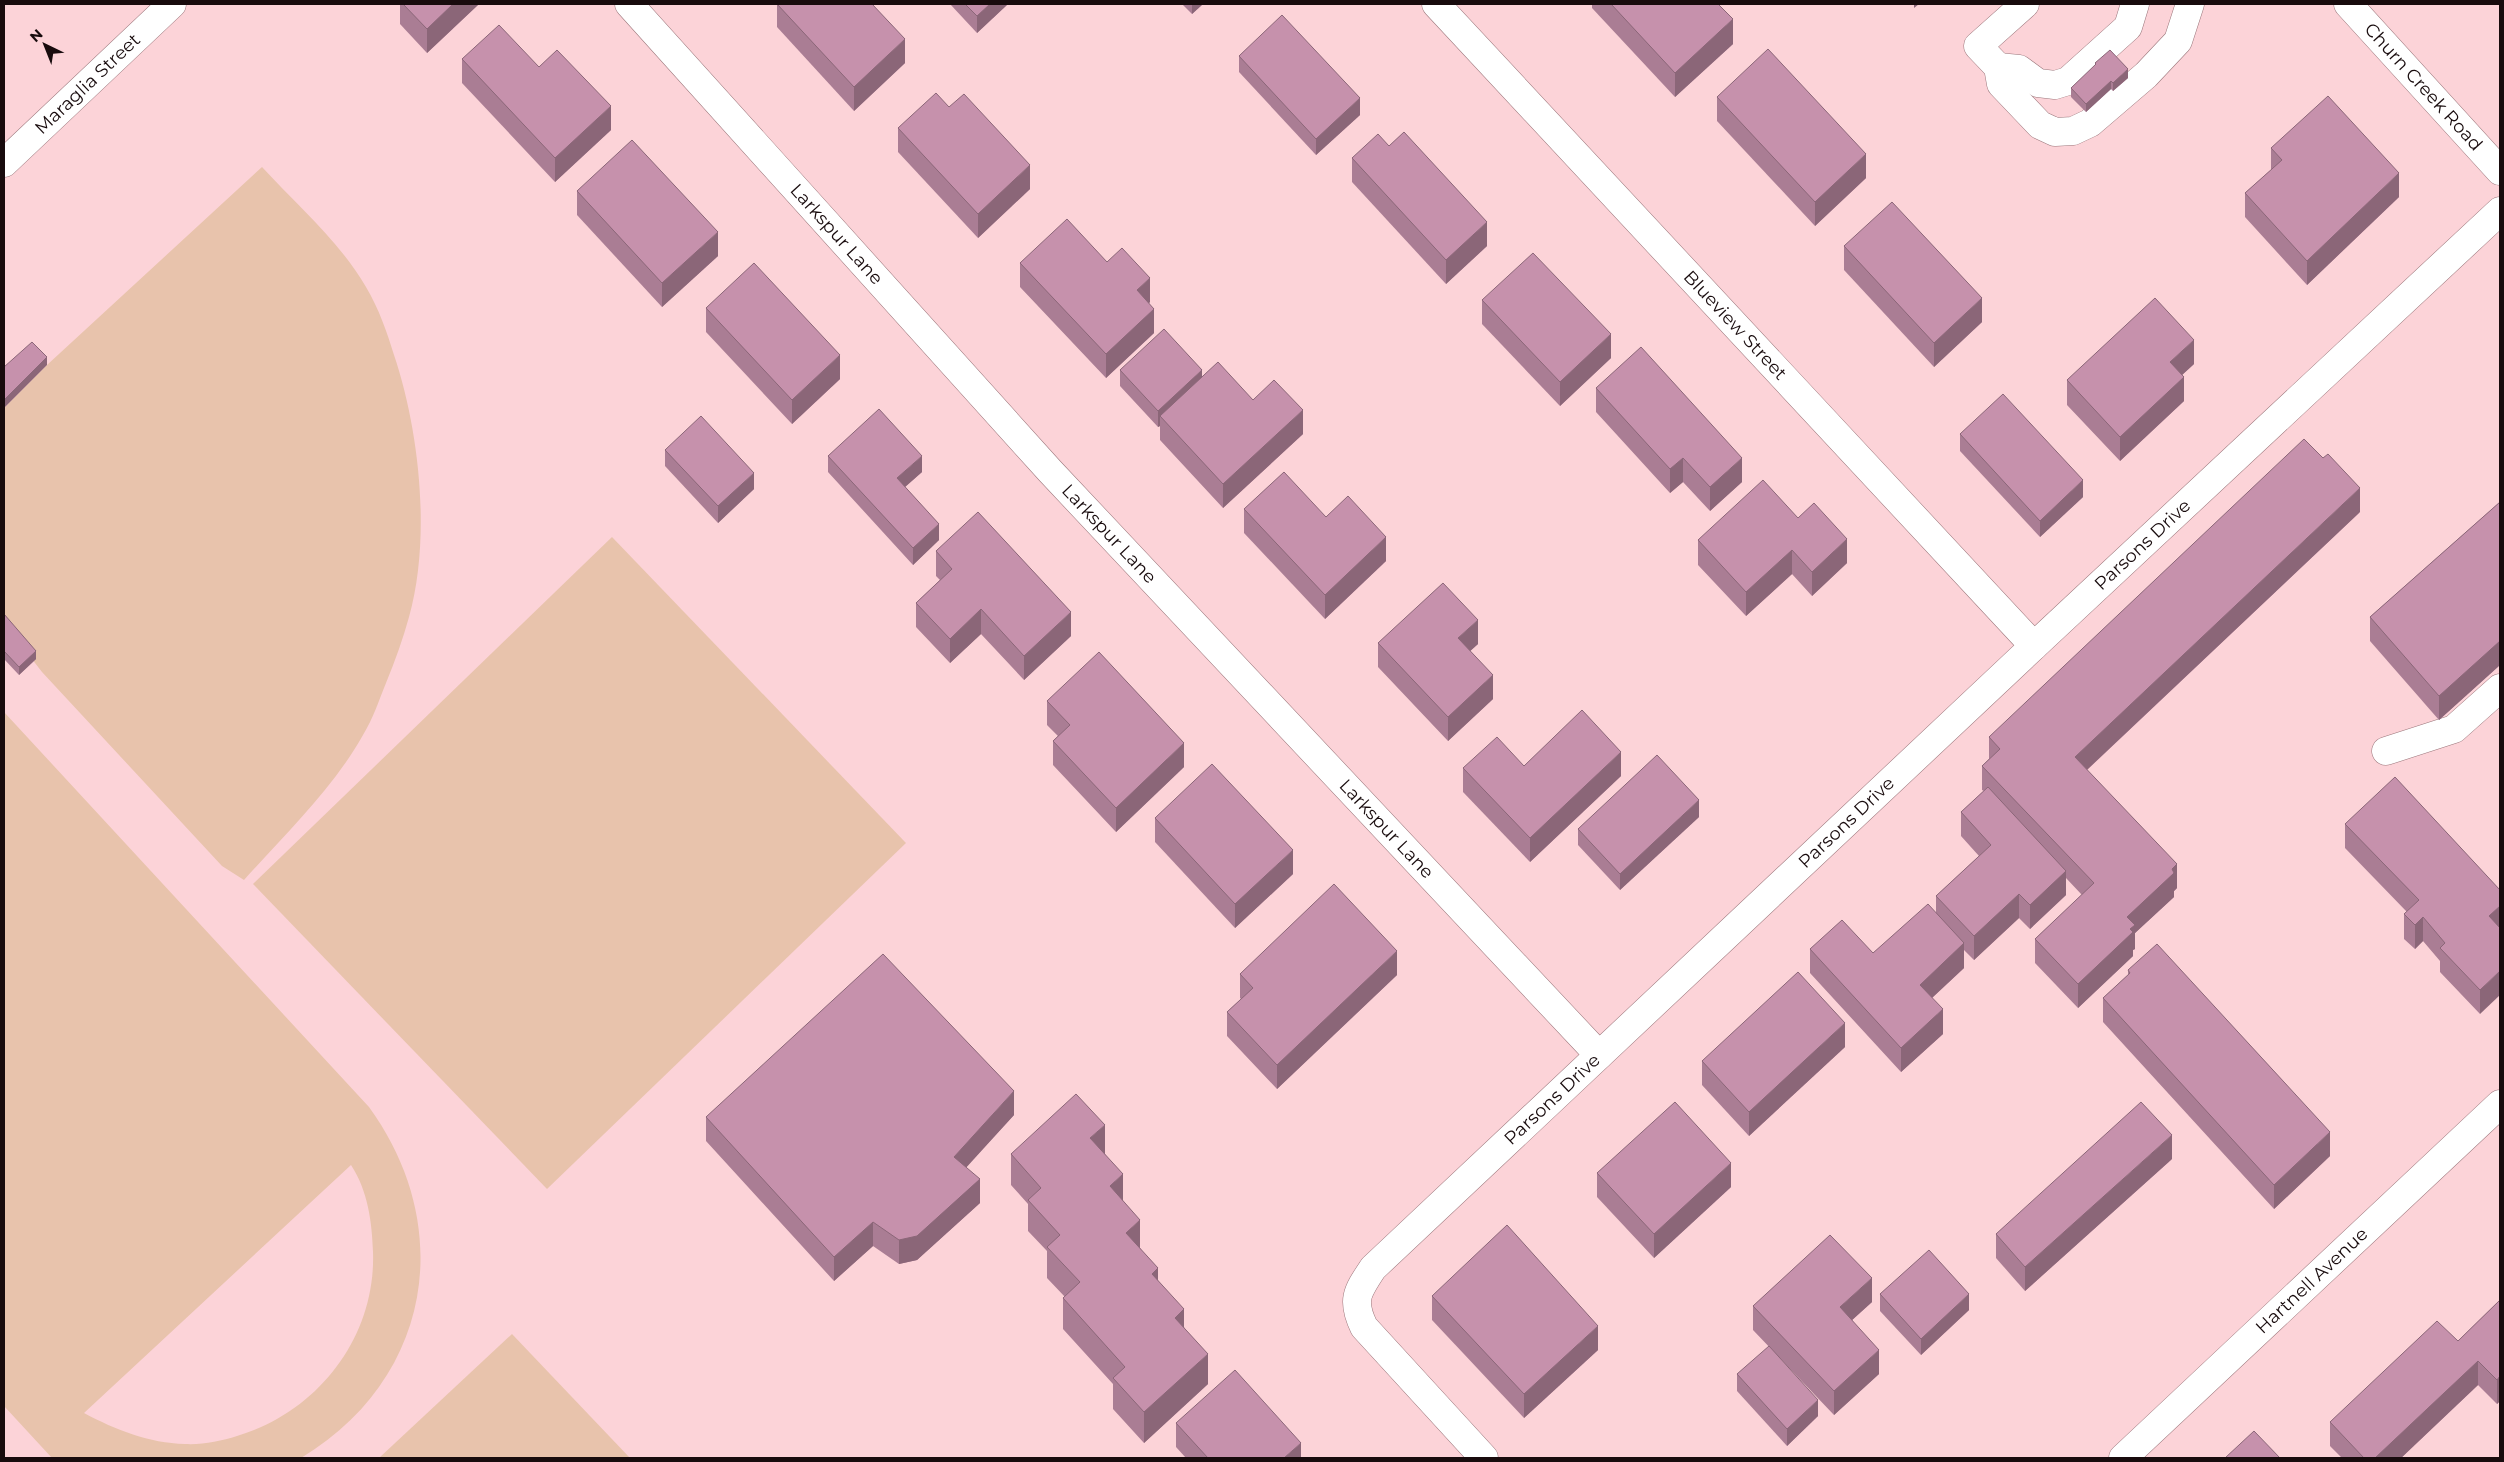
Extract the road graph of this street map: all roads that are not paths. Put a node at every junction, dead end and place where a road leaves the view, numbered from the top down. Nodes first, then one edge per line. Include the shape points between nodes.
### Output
1 (172, 4) edge
2 (629, 4) edge
3 (1436, 4) edge
4 (2024, 4) edge
5 (2135, 4) edge
6 (2190, 4) edge
7 (2348, 4) edge
8 (1998, 67) junction
9 (4, 163) edge
10 (2500, 171) edge
11 (2500, 211) edge
12 (2034, 646) junction
13 (2500, 688) edge
14 (2386, 750) dead end
15 (1598, 1055) junction
16 (2500, 1104) edge
17 (1484, 1458) edge
18 (2123, 1458) edge

1 - 9 street, Maraglia Street
2 - 15 street, Larkspur Lane via 1050,471
3 - 12 street, Blueview Street
4 - 8 street via 1978,46
5 - 8 street via 2128,28 2068,81 2055,85 2038,83 2019,69
6 - 8 street via 2178,41 2146,75 2098,117 2073,131 2054,132 2040,125 2001,84
7 - 10 street, Churn Creek Road
11 - 12 street, Parsons Drive
12 - 15 street, Parsons Drive
13 - 14 street via 2454,730
15 - 17 street, Parsons Drive via 1373,1268 1360,1287 1356,1309 1364,1327
16 - 18 street, Hartnell Avenue

